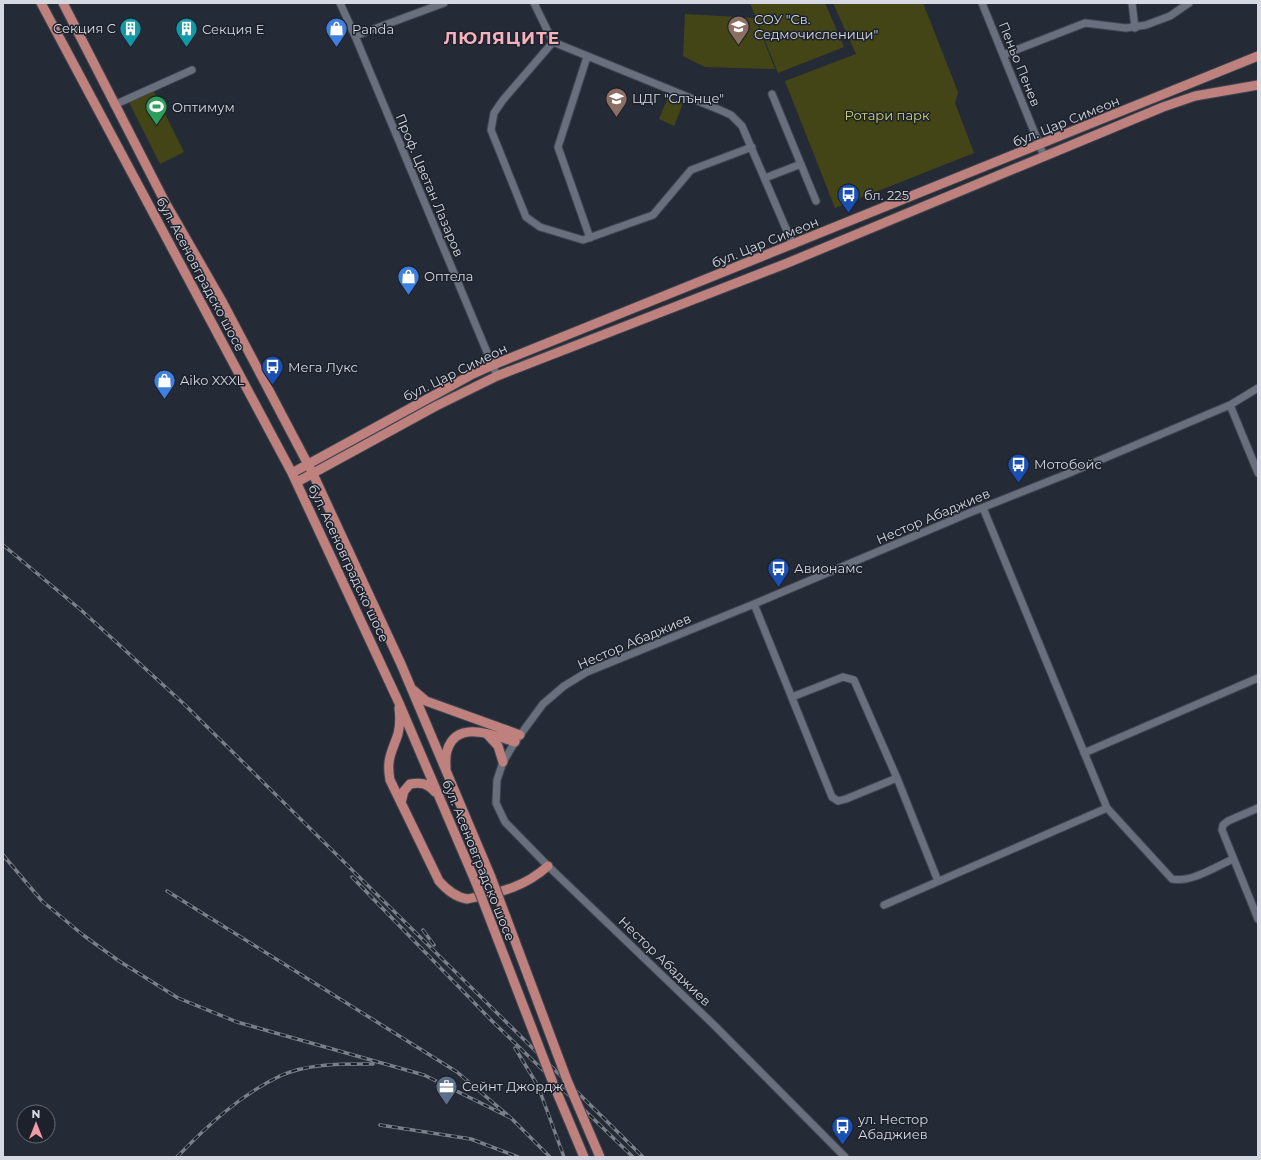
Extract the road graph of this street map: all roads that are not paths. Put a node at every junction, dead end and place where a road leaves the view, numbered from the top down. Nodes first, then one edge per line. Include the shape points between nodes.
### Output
1 (41, 3) edge
2 (63, 3) edge
3 (340, 3) edge
4 (444, 3) edge
5 (534, 3) edge
6 (982, 3) edge
7 (1132, 3) edge
8 (1189, 3) edge
9 (1135, 28) junction
10 (355, 36) junction
11 (553, 42) junction
12 (1003, 55) junction
13 (587, 56) junction
14 (1258, 56) edge
15 (192, 70) dead end
16 (1258, 85) edge
17 (772, 94) dead end
18 (114, 105) junction
19 (1040, 145) junction
20 (752, 147) junction
21 (1044, 156) junction
22 (801, 164) junction
23 (765, 178) junction
24 (816, 201) dead end
25 (590, 238) junction
26 (793, 245) junction
27 (493, 365) junction
28 (497, 376) junction
29 (1258, 388) edge
30 (1230, 405) junction
31 (308, 464) junction
32 (292, 473) junction
33 (1258, 473) edge
34 (313, 474) junction
35 (297, 482) junction
36 (983, 508) junction
37 (754, 604) junction
38 (1258, 678) edge
39 (410, 688) junction
40 (792, 697) junction
41 (399, 703) junction
42 (487, 734) junction
43 (517, 738) junction
44 (1084, 753) junction
45 (503, 762) junction
46 (446, 774) junction
47 (897, 778) junction
48 (438, 795) junction
49 (401, 804) junction
50 (1107, 808) junction
51 (1258, 808) edge
52 (1233, 859) junction
53 (548, 866) junction
54 (938, 881) junction
55 (884, 905) dead end
56 (1258, 919) edge
57 (584, 1157) edge
58 (600, 1157) edge
59 (845, 1157) edge

1 - 32 main road, бул. Асеновградско шосе
2 - 18 main road, бул. Асеновградско шосе
3 - 10 street, Проф. Цветан Лазаров
4 - 10 street
5 - 11 street
6 - 12 street, Пеньо Пенев
7 - 9 street
8 - 9 street via 1170,16
9 - 12 street via 1086,23
10 - 27 street, Проф. Цветан Лазаров
11 - 13 street
11 - 25 street via 502,100 494,113 491,130 526,217 540,227 583,240
12 - 19 street, Пеньо Пенев
13 - 20 street via 731,115 742,126
13 - 25 street via 558,147
14 - 19 main road, бул. Цар Симеон
15 - 18 street
16 - 21 main road, бул. Цар Симеон via 1194,96
17 - 22 street
18 - 31 main road, бул. Асеновградско шосе
19 - 21 street, Пеньо Пенев
19 - 26 main road, бул. Цар Симеон
20 - 23 street
20 - 25 street via 691,170 653,215
21 - 28 main road, бул. Цар Симеон via 785,264
22 - 23 street
22 - 24 street
23 - 26 street
26 - 27 main road, бул. Цар Симеон
27 - 28 street, Проф. Цветан Лазаров
27 - 31 main road, бул. Цар Симеон
28 - 34 main road, бул. Цар Симеон via 436,406
29 - 30 street, Нестор Абаджиев
30 - 33 street
30 - 36 street, Нестор Абаджиев
31 - 32 main road, бул. Цар Симеон
31 - 34 main road, бул. Асеновградско шосе
32 - 35 main road, бул. Асеновградско шосе
34 - 35 main road, бул. Цар Симеон
34 - 39 main road, бул. Асеновградско шосе
35 - 41 main road, бул. Асеновградско шосе
36 - 37 street, Нестор Абаджиев
36 - 44 street
37 - 40 street
37 - 43 street, Нестор Абаджиев via 587,672 564,686 543,704
38 - 44 street
39 - 43 main road via 426,701
39 - 46 main road, бул. Асеновградско шосе
40 - 47 street via 843,677 854,680
40 - 47 street via 832,797 838,800 846,799
41 - 48 main road, бул. Асеновградско шосе
41 - 49 main road via 398,732 387,766 390,780
42 - 43 main road
42 - 45 main road via 498,746
42 - 46 main road via 463,732 454,738 447,752
43 - 45 street, Нестор Абаджиев
44 - 50 street
45 - 53 street, Нестор Абаджиев via 497,780 496,803 504,822
46 - 58 main road, бул. Асеновградско шосе, bridge via 491,877 567,1080
47 - 54 street
48 - 49 main road via 428,785 419,782 410,784 404,791
48 - 57 main road, бул. Асеновградско шосе, bridge via 476,883
49 - 53 main road via 439,881 460,898 467,899 513,889 537,876
50 - 52 street via 1172,879 1187,879
50 - 54 street
51 - 52 street via 1223,825 1222,830
52 - 56 street
53 - 59 street, Нестор Абаджиев via 715,1026
54 - 55 street

